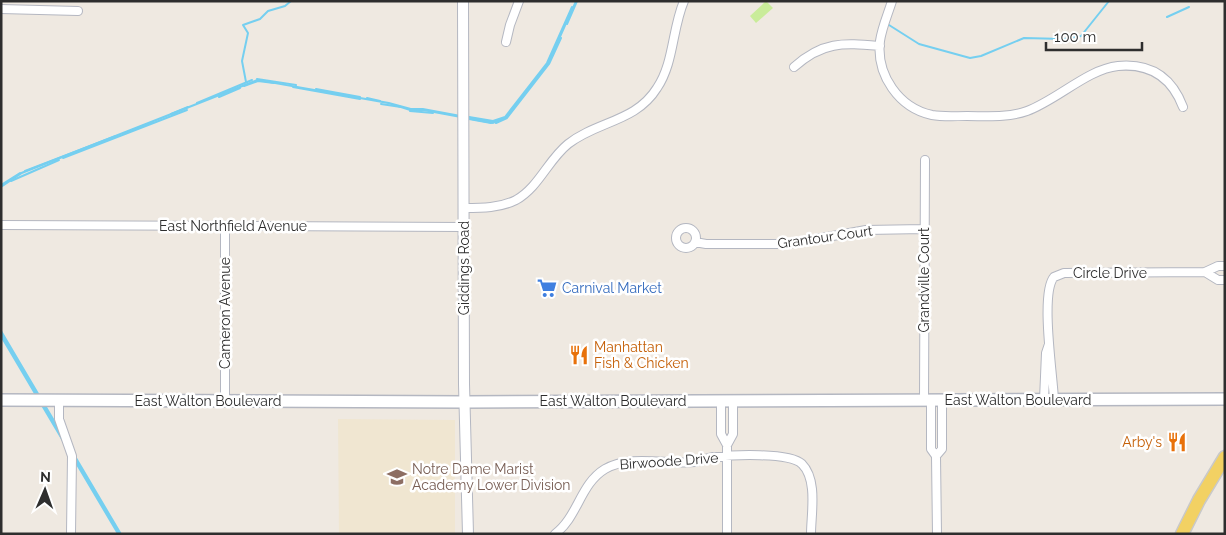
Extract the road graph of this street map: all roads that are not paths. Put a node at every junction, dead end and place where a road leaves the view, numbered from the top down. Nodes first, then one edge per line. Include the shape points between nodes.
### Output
1 (463, 1) edge
2 (519, 1) edge
3 (684, 1) edge
4 (892, 1) edge
5 (1, 9) edge
6 (78, 11) dead end
7 (506, 42) dead end
8 (880, 46) junction
9 (794, 66) dead end
10 (1183, 107) dead end
11 (925, 160) dead end
12 (464, 208) junction
13 (1, 225) edge
14 (225, 226) junction
15 (464, 227) junction
16 (924, 229) junction
17 (695, 242) dead end
18 (1225, 266) edge
19 (1206, 272) junction
20 (1225, 280) edge
21 (1225, 399) edge
22 (1, 400) edge
23 (59, 400) junction
24 (932, 400) junction
25 (1049, 400) junction
26 (225, 401) junction
27 (727, 401) junction
28 (465, 402) junction
29 (727, 445) junction
30 (727, 456) junction
31 (1223, 464) edge
32 (71, 534) edge
33 (468, 534) edge
34 (555, 534) edge
35 (727, 534) edge
36 (811, 534) edge
37 (937, 534) edge
38 (1182, 534) edge

1 - 12 street, Giddings Road
2 - 7 street
3 - 12 street via 674,28 664,76 642,106 571,143 516,200 495,207
4 - 8 street
5 - 6 street
8 - 9 street via 848,43 829,46 806,56
8 - 10 street via 883,70 891,87 910,106 933,115 1019,114 1046,103 1105,69 1126,66 1143,68 1166,79 1176,89
11 - 16 street, Grandville Court
12 - 15 street, Giddings Road
13 - 14 street, East Northfield Avenue
14 - 15 street, East Northfield Avenue
14 - 26 street, Cameron Avenue
15 - 28 street, Giddings Road
16 - 17 street, Grantour Court via 866,230 788,244
16 - 24 street, Grandville Court
18 - 19 street, Circle Drive
19 - 20 street, Circle Drive via 1218,280
19 - 25 street, Circle Drive via 1058,274 1049,287
21 - 25 main road, East Walton Boulevard
22 - 23 main road, East Walton Boulevard
23 - 26 main road, East Walton Boulevard
23 - 32 street via 60,422 72,456
24 - 25 main road, East Walton Boulevard
24 - 27 main road, East Walton Boulevard
24 - 37 street, Grandville Court via 931,449 936,456
26 - 28 main road, East Walton Boulevard
27 - 28 main road, East Walton Boulevard
27 - 29 street via 721,434
27 - 29 street via 733,434
28 - 33 street, Giddings Road
29 - 30 street
30 - 34 street, Birwoode Drive via 695,462 626,462 609,467 592,480 568,520
30 - 35 street
30 - 36 street, Birwoode Drive via 786,457 801,463 811,480
31 - 38 main road via 1198,500

